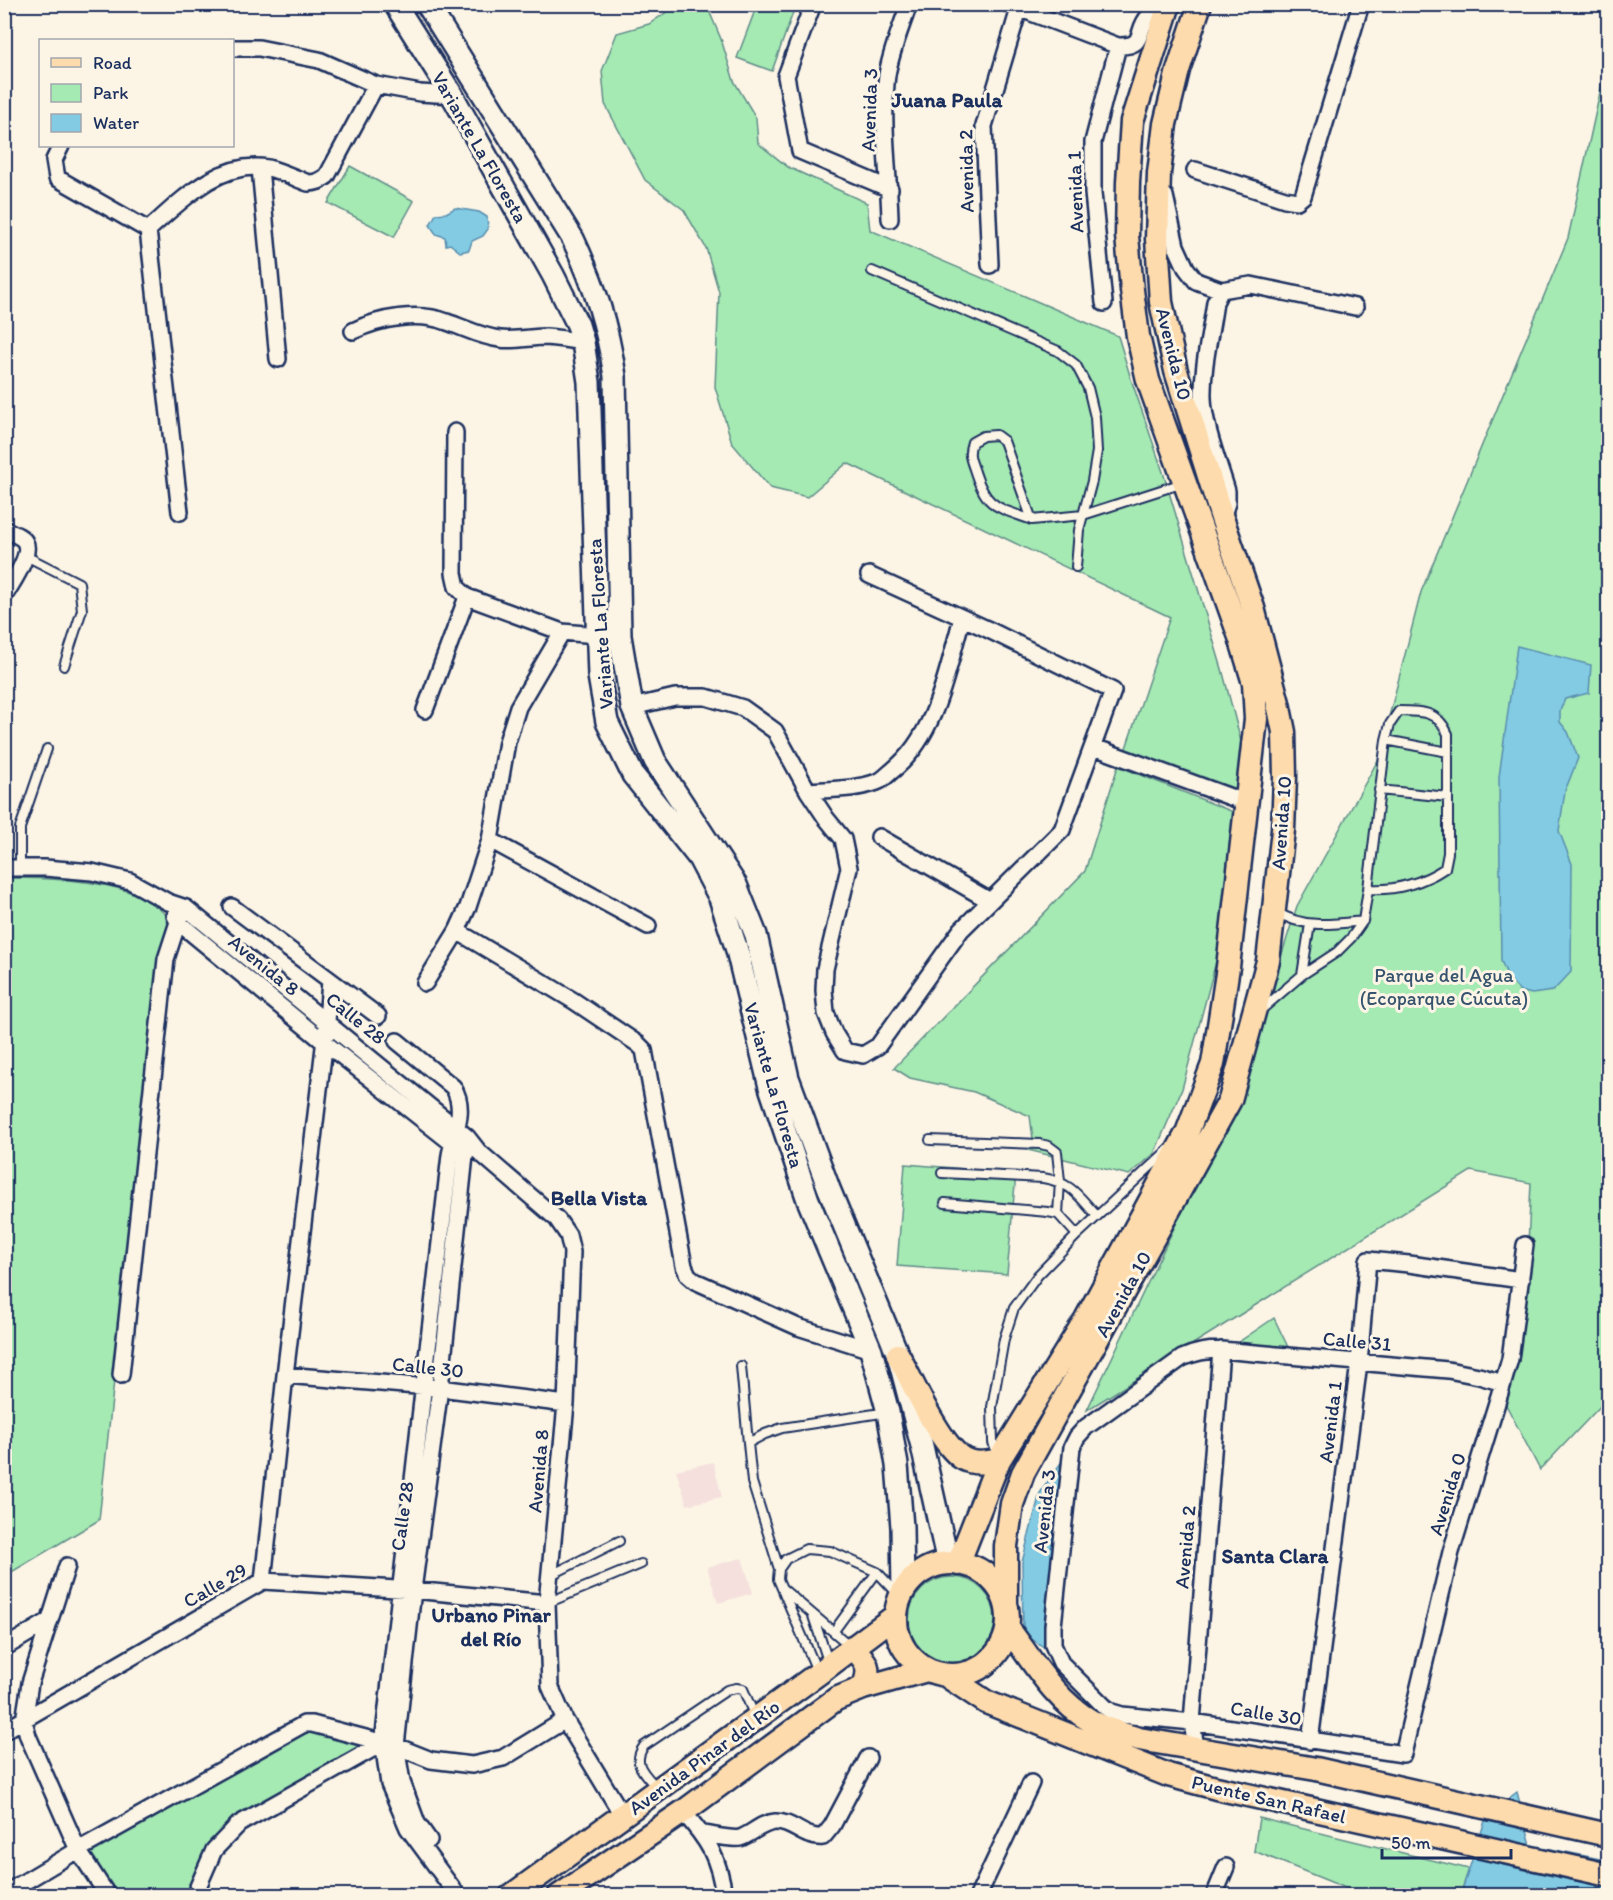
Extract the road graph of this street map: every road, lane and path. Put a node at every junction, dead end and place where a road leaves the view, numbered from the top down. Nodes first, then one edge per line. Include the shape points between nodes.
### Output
1 (395, 4) edge
2 (427, 4) edge
3 (813, 4) edge
4 (909, 4) edge
5 (1200, 4) edge
6 (1361, 4) edge
7 (1013, 7) edge
8 (1167, 10) edge
9 (448, 39) junction
10 (1119, 46) junction
11 (234, 48) edge
12 (426, 53) junction
13 (376, 85) junction
14 (452, 95) junction
15 (60, 147) edge
16 (260, 168) junction
17 (1195, 170) dead end
18 (1159, 173) junction
19 (890, 189) junction
20 (890, 219) dead end
21 (148, 230) junction
22 (990, 265) dead end
23 (872, 272) dead end
24 (1221, 290) junction
25 (1104, 303) dead end
26 (1355, 307) dead end
27 (353, 331) dead end
28 (583, 342) junction
29 (278, 359) dead end
30 (455, 432) dead end
31 (1184, 483) junction
32 (180, 512) dead end
33 (1083, 515) junction
34 (1222, 518) junction
35 (1032, 520) junction
36 (4, 529) edge
37 (26, 556) junction
38 (1076, 567) dead end
39 (868, 575) dead end
40 (7, 588) edge
41 (467, 597) junction
42 (962, 618) junction
43 (562, 632) junction
44 (598, 635) junction
45 (620, 636) junction
46 (64, 666) dead end
47 (632, 707) junction
48 (426, 710) dead end
49 (1386, 740) junction
50 (1094, 747) junction
51 (47, 749) dead end
52 (1448, 752) junction
53 (1379, 790) junction
54 (808, 791) junction
55 (1448, 797) junction
56 (1247, 803) junction
57 (879, 837) dead end
58 (490, 840) junction
59 (12, 868) edge
60 (1368, 889) junction
61 (990, 901) junction
62 (168, 902) junction
63 (232, 907) dead end
64 (186, 908) junction
65 (1274, 910) junction
66 (1363, 921) junction
67 (178, 922) junction
68 (1310, 924) junction
69 (648, 926) dead end
70 (457, 931) junction
71 (1302, 975) junction
72 (330, 981) junction
73 (425, 983) dead end
74 (378, 1016) dead end
75 (1253, 1016) junction
76 (327, 1022) junction
77 (397, 1041) dead end
78 (324, 1042) junction
79 (1187, 1133) junction
80 (930, 1140) dead end
81 (464, 1142) junction
82 (942, 1173) dead end
83 (1060, 1180) junction
84 (945, 1203) dead end
85 (1058, 1214) junction
86 (1097, 1216) junction
87 (1077, 1235) junction
88 (1525, 1245) dead end
89 (1521, 1280) junction
90 (871, 1350) junction
91 (1205, 1350) joint
92 (1221, 1350) junction
93 (898, 1355) junction
94 (1359, 1363) junction
95 (741, 1366) dead end
96 (122, 1375) dead end
97 (285, 1375) junction
98 (1503, 1383) junction
99 (424, 1387) junction
100 (440, 1388) junction
101 (566, 1404) junction
102 (888, 1412) junction
103 (748, 1443) junction
104 (999, 1460) junction
105 (619, 1541) dead end
106 (953, 1563) junction
107 (641, 1564) dead end
108 (67, 1566) dead end
109 (779, 1569) junction
110 (877, 1572) junction
111 (549, 1576) junction
112 (263, 1581) junction
113 (781, 1588) junction
114 (407, 1590) junction
115 (900, 1601) junction
116 (547, 1604) junction
117 (1006, 1604) junction
118 (813, 1614) junction
119 (49, 1621) junction
120 (1008, 1628) junction
121 (834, 1631) junction
122 (852, 1647) junction
123 (4, 1648) edge
124 (824, 1669) junction
125 (937, 1673) junction
126 (863, 1688) junction
127 (1122, 1715) joint
128 (756, 1719) junction
129 (24, 1720) junction
130 (565, 1720) junction
131 (1192, 1722) junction
132 (4, 1731) edge
133 (1310, 1741) junction
134 (390, 1745) junction
135 (1196, 1748) junction
136 (1403, 1754) joint
137 (868, 1758) dead end
138 (1031, 1783) dead end
139 (659, 1790) junction
140 (682, 1812) junction
141 (623, 1816) junction
142 (703, 1834) junction
143 (1608, 1835) edge
144 (78, 1850) junction
145 (1226, 1867) dead end
146 (1608, 1875) edge
147 (4, 1894) edge
148 (108, 1896) edge
149 (194, 1896) edge
150 (458, 1896) edge
151 (470, 1896) edge
152 (511, 1896) edge
153 (560, 1896) edge
154 (724, 1896) edge
155 (978, 1896) edge
156 (1214, 1896) edge

1 - 12 main road, Variante La Floresta
2 - 9 main road, Variante La Floresta
3 - 19 street via 786,76 800,151
4 - 19 street, Avenida 3 via 887,77
5 - 18 main road, Avenida 10 via 1178,69
6 - 17 street via 1303,196 1297,201 1285,199
7 - 10 street
7 - 22 street, Avenida 2 via 984,126
8 - 10 street via 1145,20 1135,44
8 - 31 main road, Avenida 10 via 1132,121 1127,236 1138,336 1148,380
9 - 12 main road
9 - 45 main road, Variante La Floresta via 573,239 603,312 615,376
10 - 25 street, Avenida 1 via 1093,142 1093,193
11 - 13 street via 259,48 319,60
12 - 14 main road, Variante La Floresta
13 - 14 street
13 - 16 street via 327,176 308,183
14 - 28 main road, Variante La Floresta via 553,275
15 - 21 street via 54,160 57,178
16 - 21 street via 232,170 205,182
16 - 29 street
18 - 24 street via 1176,246 1186,268 1196,281
18 - 34 main road, Avenida 10 via 1157,239 1161,302 1176,371
19 - 20 street, Avenida 3
21 - 32 street
23 - 33 lane via 1058,351 1076,365 1088,388 1097,451
24 - 26 street via 1251,285
24 - 34 street via 1215,302 1203,400 1227,491
27 - 28 street via 382,320 426,317 502,340 547,337
28 - 44 main road, Variante La Floresta via 589,382
30 - 41 street via 454,573 458,587
31 - 33 lane
31 - 56 main road, Avenida 10 via 1254,683 1256,719
33 - 35 lane
33 - 38 lane
34 - 65 main road, Avenida 10 via 1253,608 1284,732 1283,830
35 - 35 lane via 1004,441 996,435 972,442 968,451 987,500
36 - 37 street via 24,540
37 - 40 street
37 - 46 lane via 79,583 82,610
39 - 42 street
41 - 43 street
41 - 48 street
42 - 50 street via 1113,691
42 - 54 street via 937,703 920,740 902,763 879,781 851,788
43 - 44 street
43 - 58 street via 518,707 507,742
44 - 45 street
44 - 90 main road, Variante La Floresta via 599,676 607,722 633,775 699,858 720,898 737,950 770,1087 804,1189
45 - 47 main road, Variante La Floresta
47 - 54 street via 675,697 706,697 743,708 775,731
47 - 93 main road, Variante La Floresta via 655,761 736,885 756,935 788,1078
49 - 52 lane
49 - 52 lane via 1399,711 1417,711 1443,723 1448,734
49 - 53 lane
50 - 56 street
50 - 61 street via 1062,830
51 - 59 lane via 20,828
52 - 55 lane
53 - 55 lane
53 - 60 lane
54 - 61 street via 843,839 849,868 825,969 824,990 826,1013 845,1051 863,1055 878,1046 961,930
55 - 60 lane via 1445,868 1431,878 1388,889
56 - 79 main road, Avenida 10 via 1213,1064
57 - 61 street
58 - 69 street
58 - 70 street
59 - 62 street via 92,872 130,881
60 - 66 lane
62 - 64 street, Calle 28
62 - 67 street, Avenida 8
63 - 72 street
64 - 67 street
64 - 76 street, Calle 28
65 - 68 lane
65 - 75 main road, Avenida 10 via 1268,961
66 - 68 lane
66 - 71 lane via 1337,952
67 - 78 street, Avenida 8
67 - 96 street via 166,959
68 - 71 lane
70 - 73 street
70 - 90 street via 574,1001 644,1050 688,1275 798,1327
71 - 75 lane
72 - 74 street
72 - 76 street
75 - 117 main road, Avenida 10 via 1230,1100 1023,1473 1012,1504 1006,1546
76 - 78 street
76 - 81 street, Calle 28
77 - 81 street via 453,1087 458,1095
78 - 81 street, Avenida 8
78 - 97 street
79 - 86 lane
79 - 104 main road, Avenida 10 via 1086,1319
80 - 83 lane via 1049,1146 1058,1152
81 - 99 street, Calle 28
81 - 100 street, Calle 28
81 - 101 street, Avenida 8 via 557,1219 568,1235 572,1252
82 - 83 lane
83 - 85 lane
83 - 86 lane
84 - 85 lane
85 - 87 lane
86 - 87 lane
87 - 104 lane via 1038,1275 1014,1308 1004,1339 992,1407 993,1442
88 - 89 street, Avenida 0
89 - 94 street, Avenida 1 via 1368,1260
89 - 98 street, Avenida 0
90 - 102 main road, Variante La Floresta
91 - 92 street, Calle 31
91 - 127 street, Avenida 3 via 1182,1359 1096,1420 1072,1447 1053,1645 1061,1663 1105,1707
92 - 94 street, Calle 31
92 - 131 street, Avenida 2
93 - 104 main road via 951,1449 964,1460 983,1464
93 - 106 main road, Variante La Floresta
94 - 98 street, Calle 31 via 1448,1370
94 - 133 street, Avenida 1
95 - 103 lane
97 - 99 street, Calle 30
97 - 112 street
98 - 136 street, Avenida 0 via 1451,1552
99 - 100 street, Calle 30
99 - 114 street, Calle 28
100 - 101 street, Calle 30
100 - 114 street, Calle 28
101 - 111 street, Avenida 8
102 - 103 lane via 782,1428
102 - 115 main road, Variante La Floresta via 902,1527
103 - 109 lane via 752,1482
104 - 106 main road, Avenida 10
105 - 111 lane
106 - 115 main road via 925,1570 911,1581
106 - 117 main road via 988,1576
107 - 116 lane
108 - 119 street
109 - 110 lane via 786,1559 806,1549 830,1551
109 - 113 lane
110 - 115 lane
110 - 121 lane
111 - 116 street, Avenida 8
112 - 114 street, Calle 29
112 - 129 street, Calle 29
113 - 118 lane
113 - 124 lane
114 - 116 street, Calle 29
114 - 134 street, Calle 28
115 - 122 main road, Avenida Pinar del Río
115 - 125 main road via 897,1635 902,1648 915,1663
116 - 130 street, Avenida 8 via 550,1686
117 - 120 main road
118 - 121 lane
118 - 124 lane
119 - 123 street
119 - 129 street via 30,1683
120 - 125 main road via 1001,1647 987,1664 968,1673
120 - 135 main road, Puente San Rafael via 1058,1695 1089,1720 1139,1738
121 - 122 lane
122 - 124 main road, Avenida Pinar del Río
122 - 126 main road via 868,1669
124 - 128 main road, Avenida Pinar del Río
125 - 126 main road, Avenida Pinar del Río
125 - 146 main road, Puente San Rafael via 986,1702 1168,1775
126 - 140 main road, Avenida Pinar del Río via 836,1699
127 - 131 street, Calle 30
128 - 139 main road, Avenida Pinar del Río
128 - 139 lane via 743,1689 727,1690 644,1746 639,1753 639,1766
129 - 132 street, Calle 29
129 - 144 street
130 - 134 street via 503,1758 472,1765 431,1760
130 - 141 street, Avenida 8
131 - 133 street, Calle 30
131 - 135 street, Avenida 2
133 - 136 street, Calle 30
134 - 144 street via 304,1724
134 - 149 street via 239,1824 214,1850
134 - 150 street, Calle 28 via 389,1784 408,1828
134 - 151 street, Calle 28 via 417,1823
135 - 143 main road, Puente San Rafael via 1316,1768
137 - 142 street via 824,1837 814,1838 785,1823 774,1822 739,1839
138 - 155 street
139 - 141 main road, Avenida Pinar del Río
140 - 142 street
140 - 153 main road, Avenida Pinar del Río
141 - 152 main road, Avenida Pinar del Río
142 - 154 street via 719,1865
144 - 147 street
144 - 148 street
145 - 156 street

